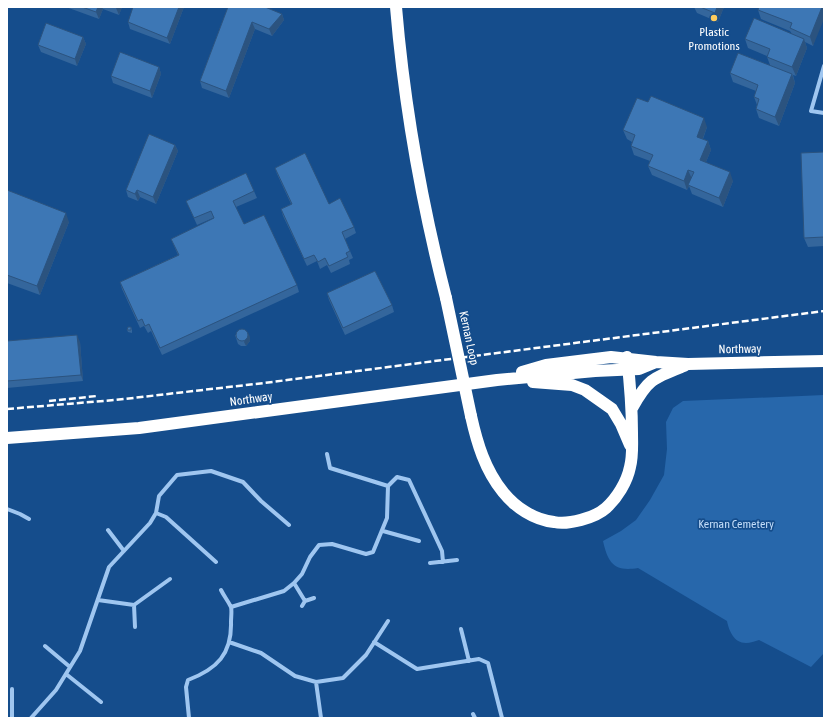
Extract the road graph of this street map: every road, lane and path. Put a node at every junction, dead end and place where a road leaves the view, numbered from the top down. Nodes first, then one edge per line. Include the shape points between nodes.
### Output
1 (396, 7) edge
2 (824, 66) edge
3 (824, 114) edge
4 (824, 361) edge
5 (627, 363) junction
6 (688, 364) junction
7 (497, 380) junction
8 (632, 408) junction
9 (7, 438) edge
10 (632, 451) junction
11 (327, 454) dead end
12 (388, 486) junction
13 (7, 509) edge
14 (156, 513) junction
15 (29, 519) dead end
16 (289, 525) dead end
17 (108, 530) dead end
18 (383, 531) junction
19 (419, 540) dead end
20 (124, 551) junction
21 (457, 560) dead end
22 (216, 562) dead end
23 (443, 562) junction
24 (430, 563) dead end
25 (170, 579) dead end
26 (294, 583) junction
27 (221, 590) dead end
28 (314, 598) dead end
29 (98, 600) junction
30 (305, 601) junction
31 (134, 605) junction
32 (302, 606) dead end
33 (231, 607) junction
34 (388, 621) dead end
35 (135, 627) dead end
36 (461, 629) dead end
37 (229, 642) junction
38 (374, 642) junction
39 (45, 646) dead end
40 (469, 661) junction
41 (70, 667) junction
42 (66, 674) junction
43 (316, 682) junction
44 (12, 689) dead end
45 (101, 702) dead end
46 (502, 717) edge
47 (12, 718) edge
48 (31, 718) edge
49 (189, 718) edge
50 (321, 718) edge
51 (495, 718) edge

1 - 10 highway, Kernan Loop, bridge via 407,102 420,179 477,443 489,470 503,492 521,509 537,518 554,523 571,522 605,509 617,496 626,480
2 - 3 street via 811,111
4 - 6 highway, Northway
5 - 6 highway, Northway via 639,369 656,362
5 - 7 highway, Northway
5 - 7 highway, Northway via 525,371
5 - 8 highway, Kernan Loop
6 - 8 highway via 651,380
7 - 9 highway, Northway via 140,428
7 - 10 highway via 572,385 586,390 612,409
8 - 10 highway, Kernan Loop
11 - 12 street via 330,468
12 - 18 street via 387,518
12 - 23 street via 397,477 409,480 442,551
13 - 15 street
14 - 16 street via 160,496 177,475 211,471 243,482
14 - 20 street
14 - 22 street via 166,517
17 - 20 street
18 - 19 street
18 - 26 street via 373,552 366,554 332,544 319,544
20 - 29 street via 109,567
21 - 23 street
23 - 24 street
25 - 31 street
26 - 30 street
26 - 33 street via 284,591
27 - 33 street
28 - 30 street
29 - 31 street
29 - 41 street via 80,651
30 - 32 street
31 - 35 street
33 - 37 street via 232,635
34 - 38 street
36 - 40 street
37 - 43 street via 261,654 295,676
37 - 49 street via 219,662 188,680 186,687
38 - 40 street via 417,669
38 - 43 street via 366,655 343,678
39 - 41 street
40 - 46 street via 480,659 488,663
41 - 42 street
42 - 45 street
42 - 48 street via 56,690
43 - 50 street
44 - 47 street
46 - 51 street

